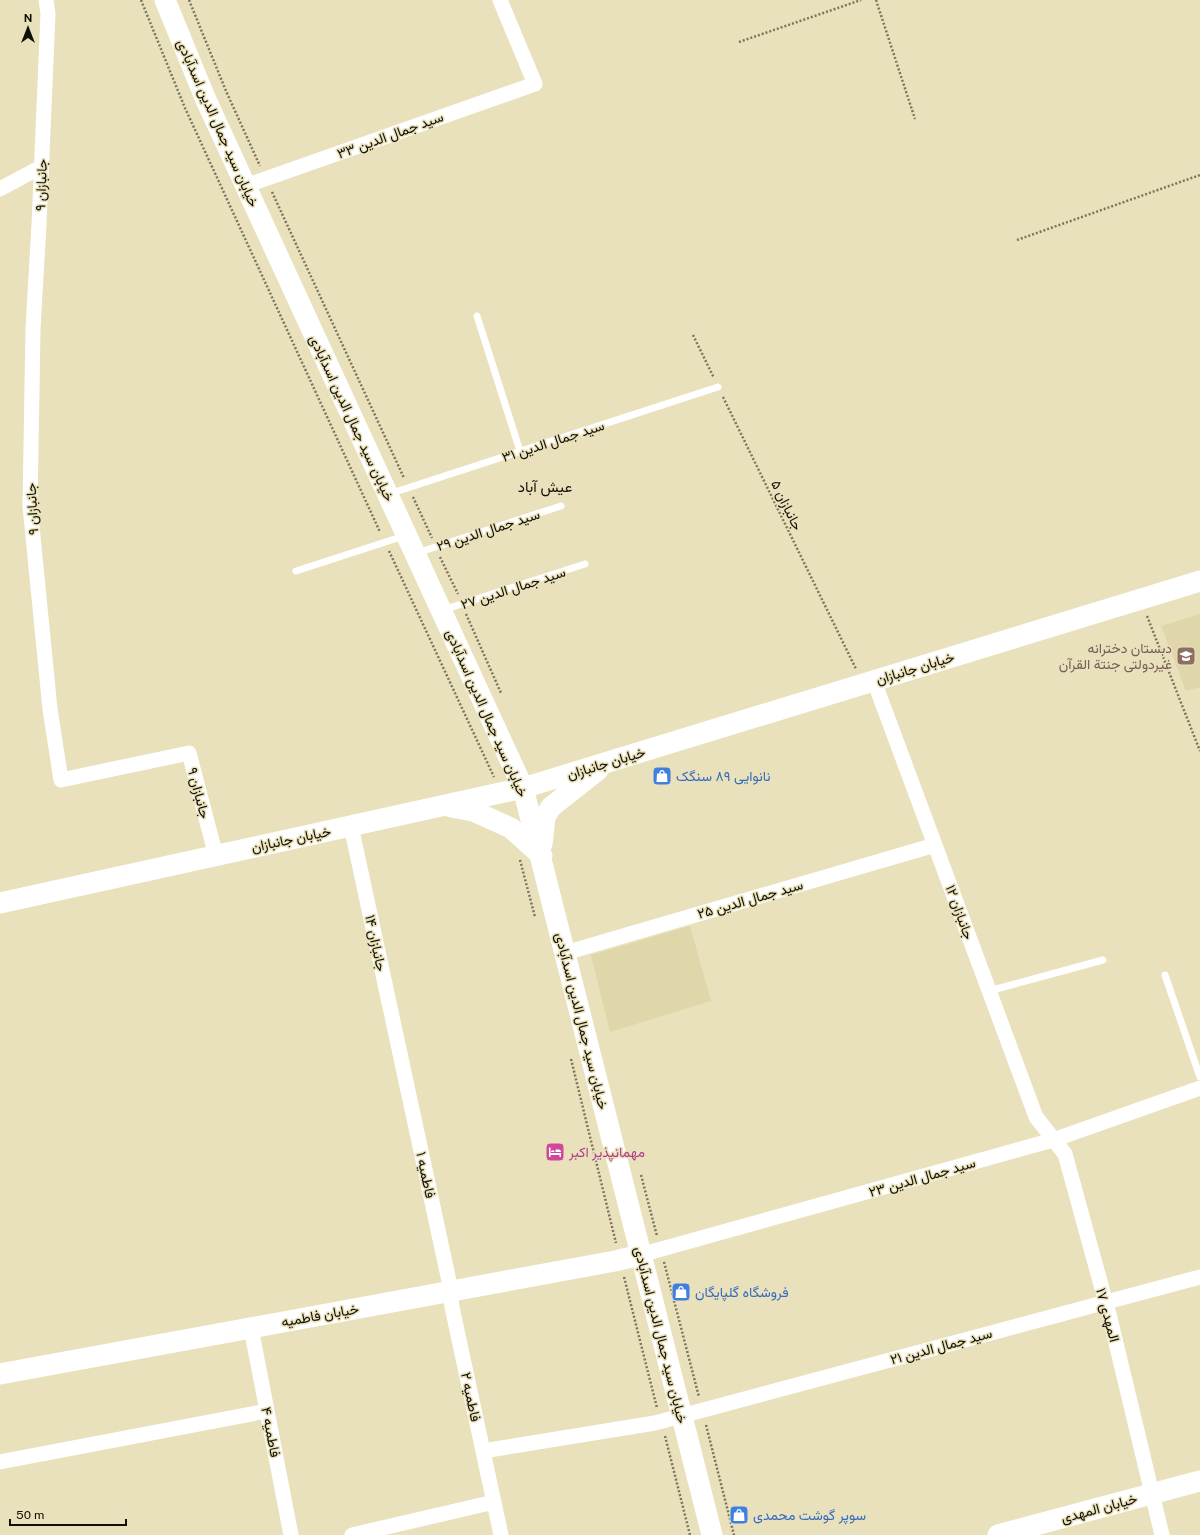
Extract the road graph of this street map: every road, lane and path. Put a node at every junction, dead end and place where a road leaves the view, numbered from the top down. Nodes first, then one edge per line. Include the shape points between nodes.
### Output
1 (46, 0) edge
2 (141, 0) edge
3 (165, 0) edge
4 (500, 0) edge
5 (861, 0) edge
6 (876, 0) edge
7 (738, 42) dead end
8 (915, 118) dead end
9 (41, 167) junction
10 (1200, 175) edge
11 (245, 186) junction
12 (0, 189) edge
13 (1018, 240) dead end
14 (477, 316) dead end
15 (693, 335) dead end
16 (718, 387) junction
17 (520, 451) junction
18 (387, 495) junction
19 (561, 506) dead end
20 (406, 535) junction
21 (385, 542) junction
22 (414, 554) junction
23 (585, 564) dead end
24 (296, 571) dead end
25 (1200, 580) edge
26 (1140, 599) junction
27 (441, 611) junction
28 (869, 682) junction
29 (1200, 751) edge
30 (607, 763) junction
31 (523, 788) junction
32 (501, 793) junction
33 (443, 806) junction
34 (351, 826) junction
35 (935, 845) junction
36 (216, 856) junction
37 (542, 856) junction
38 (519, 859) dead end
39 (0, 903) edge
40 (536, 920) dead end
41 (565, 953) junction
42 (1103, 960) dead end
43 (1165, 974) dead end
44 (989, 991) junction
45 (569, 1052) dead end
46 (401, 1059) joint
47 (1200, 1077) edge
48 (1200, 1088) edge
49 (1054, 1140) junction
50 (640, 1255) junction
51 (620, 1260) junction
52 (1200, 1278) edge
53 (451, 1291) junction
54 (1106, 1302) junction
55 (251, 1328) junction
56 (0, 1374) edge
57 (267, 1411) junction
58 (681, 1415) junction
59 (661, 1421) junction
60 (483, 1451) junction
61 (0, 1462) edge
62 (1200, 1481) edge
63 (1152, 1494) junction
64 (494, 1502) junction
65 (291, 1535) edge
66 (352, 1535) edge
67 (500, 1535) edge
68 (690, 1535) edge
69 (712, 1535) edge
70 (998, 1535) edge
71 (1162, 1535) edge

1 - 9 street, جانبازان ۹ via 48,14
2 - 21 path via 185,108
3 - 11 main road, خیابان سید جمال الدین اسدآبادی
4 - 11 street, سید جمال الدین ۳۳ via 535,84
5 - 7 path
6 - 8 path
9 - 12 street
9 - 36 street, جانبازان ۹ via 33,328 30,506 50,709 61,780 189,753
10 - 13 path
11 - 18 main road, خیابان سید جمال الدین اسدآبادی
14 - 17 lane
15 - 16 path, جانبازان ۵
16 - 17 lane, سید جمال الدین ۳۱
16 - 28 path, جانبازان ۵
17 - 18 lane, سید جمال الدین ۳۱
18 - 20 main road, خیابان سید جمال الدین اسدآبادی
19 - 22 lane, سید جمال الدین ۲۹
20 - 21 lane
20 - 22 main road, خیابان سید جمال الدین اسدآبادی
21 - 24 lane
21 - 32 path
22 - 27 main road, خیابان سید جمال الدین اسدآبادی
23 - 27 lane, سید جمال الدین ۲۷
25 - 26 main road, خیابان جانبازان
26 - 28 main road, خیابان جانبازان
26 - 29 path
27 - 31 main road, خیابان سید جمال الدین اسدآبادی
28 - 30 main road, خیابان جانبازان
28 - 35 street, جانبازان ۱۲
30 - 31 main road, خیابان جانبازان
30 - 37 main road via 551,807 545,817 542,833
31 - 32 main road, خیابان جانبازان
31 - 37 main road, خیابان سید جمال الدین اسدآبادی
32 - 33 main road, خیابان جانبازان
33 - 34 main road, خیابان جانبازان
33 - 37 main road via 473,811 511,828
34 - 36 main road, خیابان جانبازان
34 - 46 street, جانبازان ۱۴
35 - 41 street, سید جمال الدین ۲۵
35 - 44 street, جانبازان ۱۲
36 - 39 main road, خیابان جانبازان
37 - 41 main road, خیابان سید جمال الدین اسدآبادی
38 - 40 path
41 - 50 main road, خیابان سید جمال الدین اسدآبادی
42 - 44 lane
43 - 47 lane
44 - 49 street, جانبازان ۱۲ via 1036,1117
45 - 51 path
46 - 53 street, فاطمیه ۱
48 - 49 street, سید جمال الدین ۲۳
49 - 50 street, سید جمال الدین ۲۳
49 - 54 street, المهدی ۱۷ via 1065,1154
50 - 51 main road, خیابان فاطمیه
50 - 58 main road, خیابان سید جمال الدین اسدآبادی
51 - 53 main road, خیابان فاطمیه
51 - 59 path
52 - 54 street, سید جمال الدین ۲۱
53 - 55 main road, خیابان فاطمیه
53 - 60 street, فاطمیه ۲ via 452,1307
54 - 58 street, سید جمال الدین ۲۱
54 - 63 street, المهدی ۱۷
55 - 56 main road, خیابان فاطمیه
55 - 57 street, فاطمیه ۴
57 - 61 street
57 - 65 street, فاطمیه ۴
58 - 59 street, سید جمال الدین ۲۱
58 - 69 main road, خیابان سید جمال الدین اسدآبادی
59 - 60 street, سید جمال الدین ۲۱
59 - 68 path
60 - 64 street, فاطمیه ۲
62 - 63 main road, خیابان المهدی
63 - 70 main road, خیابان المهدی
63 - 71 street, المهدی ۱۷
64 - 66 street
64 - 67 street, فاطمیه ۲

